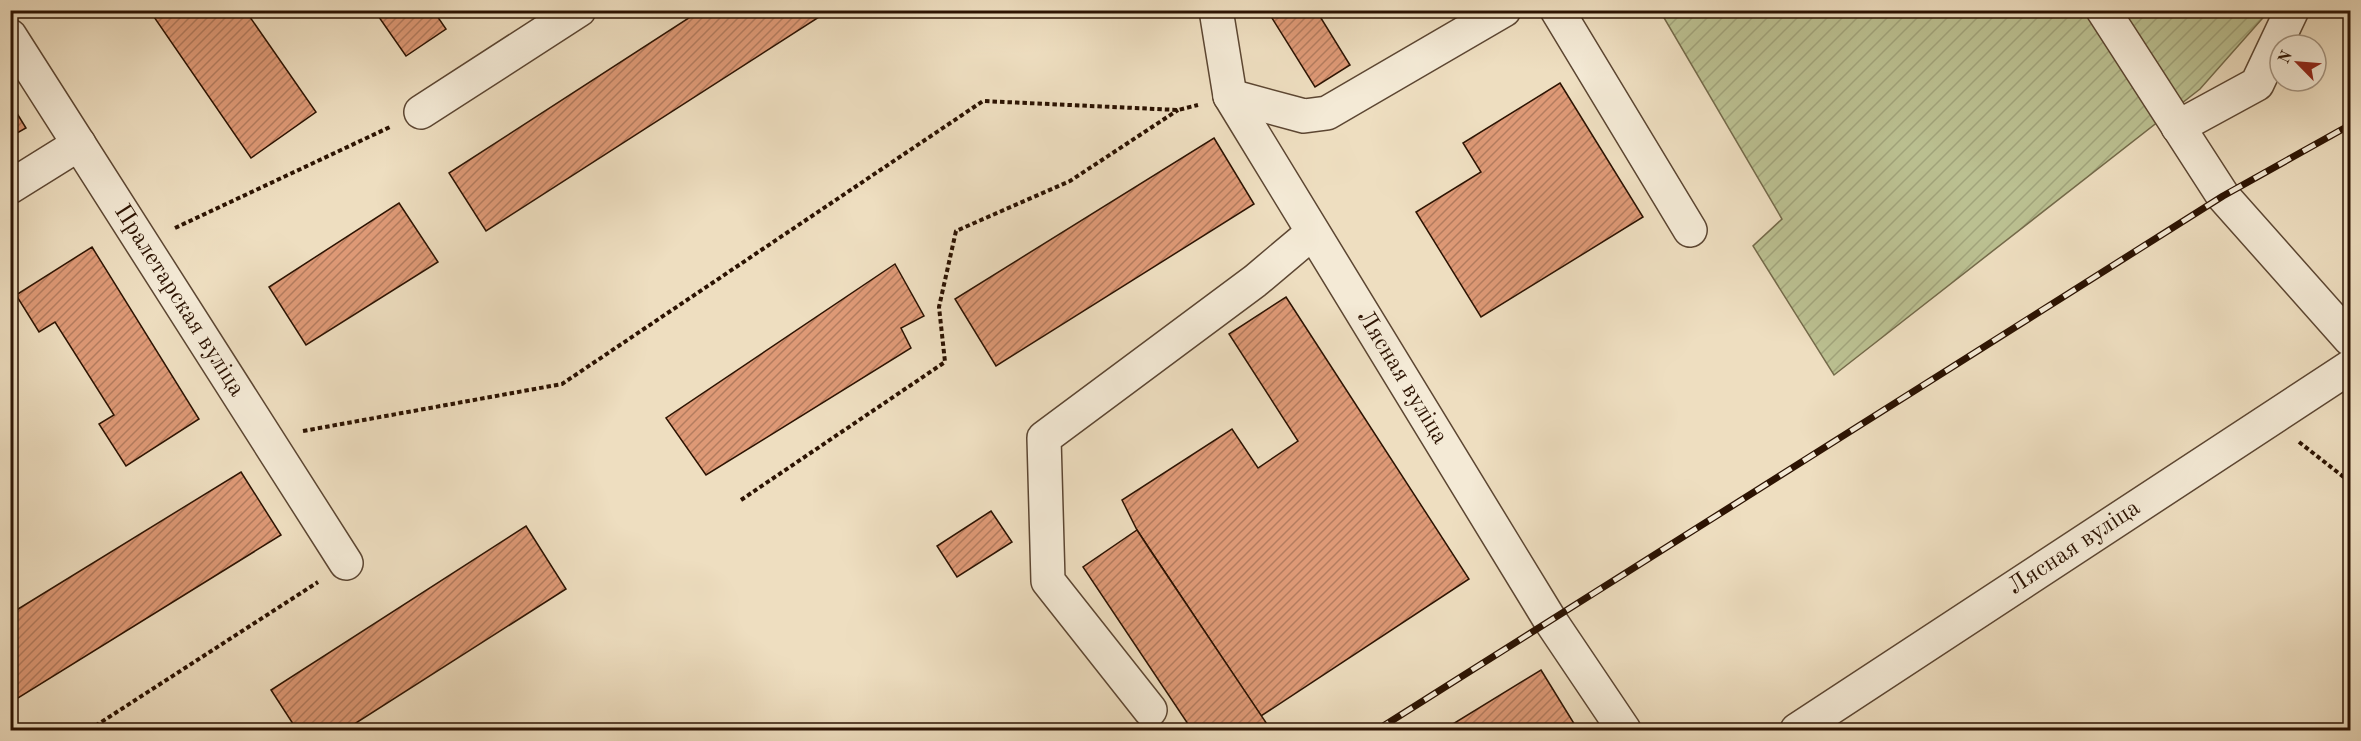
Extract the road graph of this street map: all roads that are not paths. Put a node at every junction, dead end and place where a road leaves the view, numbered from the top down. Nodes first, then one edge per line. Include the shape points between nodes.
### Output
1 (579, 10) edge
2 (1216, 10) edge
3 (1504, 10) edge
4 (1557, 10) edge
5 (2103, 10) edge
6 (2292, 10) edge
7 (10, 36) edge
8 (1230, 96) junction
9 (421, 112) road end
10 (2178, 127) junction
11 (79, 144) junction
12 (10, 187) edge
13 (1690, 230) dead end
14 (1312, 232) junction
15 (2350, 339) edge
16 (2350, 367) edge
17 (346, 564) road end
18 (1150, 710) dead end
19 (1624, 730) edge
20 (1797, 730) edge

1 - 9 street
2 - 8 street, Лясная вуліца
3 - 8 street via 1327,113 1304,116
4 - 13 street
5 - 10 street
6 - 10 street via 2257,84
7 - 11 street, Пралетарская вуліца
8 - 14 street, Лясная вуліца
10 - 15 street via 2223,196
11 - 12 street
11 - 17 street, Пралетарская вуліца
14 - 18 street via 1255,281 1044,438 1048,581
14 - 19 street, Лясная вуліца via 1551,620
16 - 20 street, Лясная вуліца

